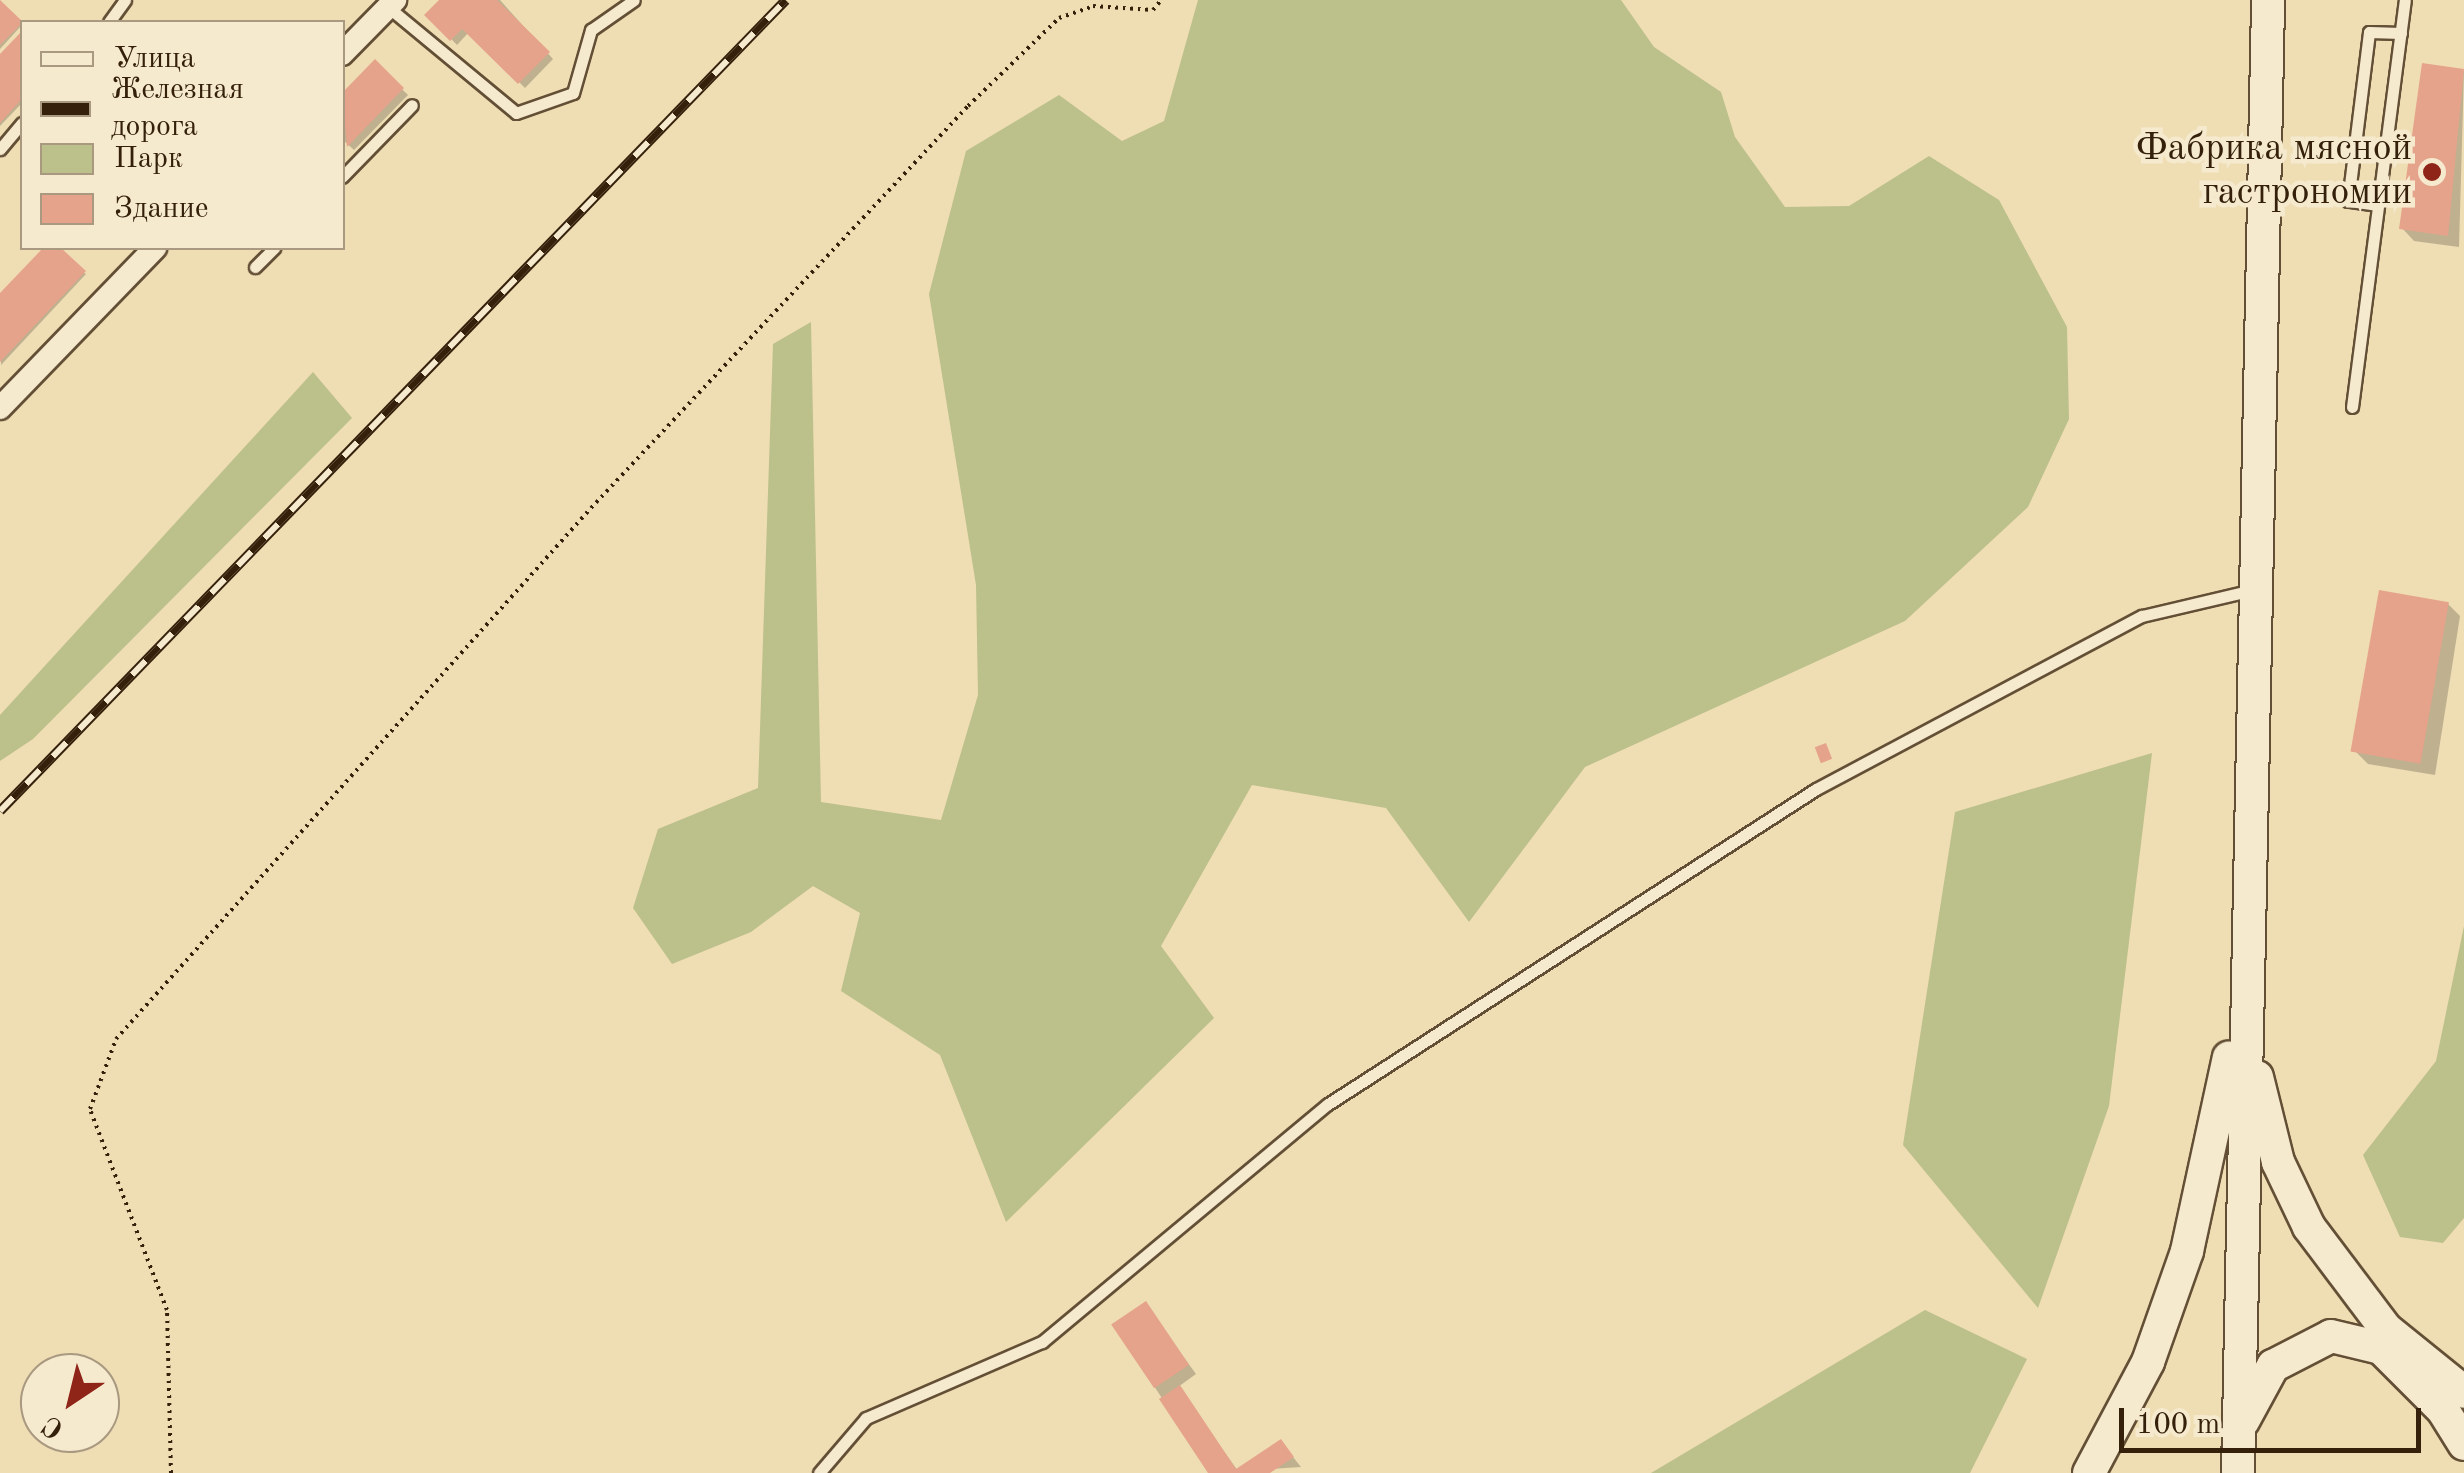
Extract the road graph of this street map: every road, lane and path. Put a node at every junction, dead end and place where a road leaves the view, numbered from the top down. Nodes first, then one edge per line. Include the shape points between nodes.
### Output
1 (634, 0) edge
2 (1161, 0) edge
3 (2268, 0) edge
4 (2405, 0) edge
5 (391, 4) edge
6 (2400, 32) junction
7 (345, 51) edge
8 (412, 105) dead end
9 (20, 125) edge
10 (0, 149) edge
11 (345, 174) edge
12 (2378, 206) junction
13 (154, 250) edge
14 (272, 250) edge
15 (255, 267) dead end
16 (2352, 407) dead end
17 (0, 408) edge
18 (2254, 590) junction
19 (2243, 994) junction
20 (2464, 1392) edge
21 (2241, 1425) junction
22 (2464, 1444) edge
23 (171, 1473) edge
24 (819, 1473) edge
25 (2089, 1473) edge
26 (2238, 1473) edge

1 - 5 lane via 591,30 573,93 516,113
2 - 23 path via 1154,10 1092,6 1059,18 968,106 591,508 116,1040 90,1110 167,1310
3 - 18 main road
4 - 6 lane
5 - 7 street
6 - 12 lane
6 - 12 lane via 2369,32 2348,201
8 - 11 lane
9 - 10 lane
12 - 16 lane
13 - 17 street
14 - 15 lane
18 - 19 main road
18 - 24 lane via 2142,616 1816,789 1328,1104 1042,1342 866,1418
19 - 20 main road via 2261,1102 2309,1227 2386,1328
19 - 21 main road
19 - 25 main road via 2186,1251 2148,1362
21 - 22 main road via 2273,1366 2331,1336 2381,1348 2444,1410
21 - 26 main road

